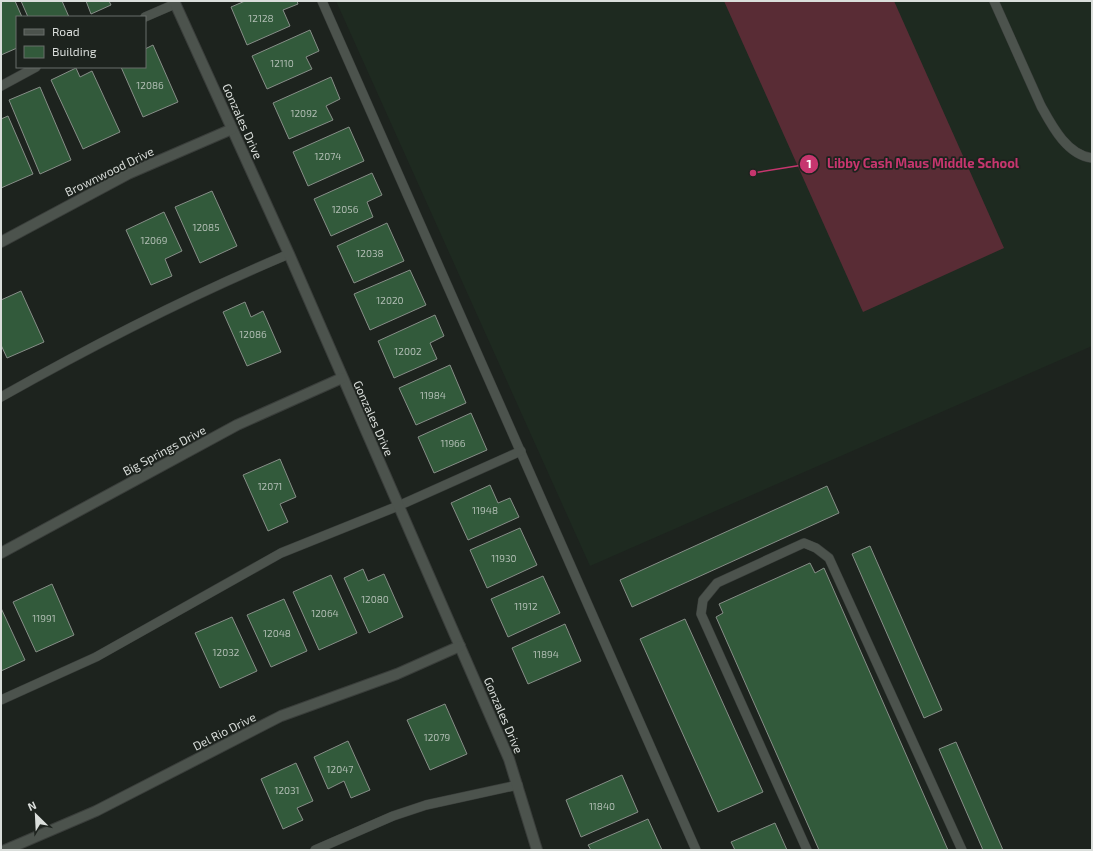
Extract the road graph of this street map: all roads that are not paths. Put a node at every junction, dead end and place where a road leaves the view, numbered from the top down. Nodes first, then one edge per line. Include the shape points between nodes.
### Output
1 (322, 1) edge
2 (994, 1) edge
3 (175, 2) edge
4 (146, 16) edge
5 (34, 68) edge
6 (1, 86) edge
7 (232, 129) junction
8 (1088, 158) edge
9 (1, 242) edge
10 (289, 254) junction
11 (342, 378) junction
12 (1, 397) edge
13 (521, 451) junction
14 (398, 506) junction
15 (1, 553) edge
16 (460, 646) junction
17 (1, 700) edge
18 (518, 785) junction
19 (5, 850) edge
20 (315, 850) edge
21 (537, 850) edge
22 (696, 850) edge
23 (807, 850) edge
24 (962, 850) edge

1 - 13 lane
2 - 8 lane via 1050,122 1068,145
3 - 4 lane
3 - 7 street, Gonzales Drive
5 - 6 lane
7 - 9 street, Brownwood Drive via 128,174
7 - 10 street, Gonzales Drive
10 - 11 street, Gonzales Drive
10 - 12 lane via 159,312 80,352
11 - 14 street, Gonzales Drive
11 - 15 street, Big Springs Drive via 237,425
13 - 14 lane
13 - 22 lane
14 - 16 street, Gonzales Drive
14 - 17 lane via 281,553 96,657
16 - 18 street, Gonzales Drive
16 - 19 street, Del Rio Drive via 397,674 281,716 96,811
18 - 20 lane via 426,805
18 - 21 street, Gonzales Drive
23 - 24 lane via 701,614 703,600 717,583 804,543 829,558

